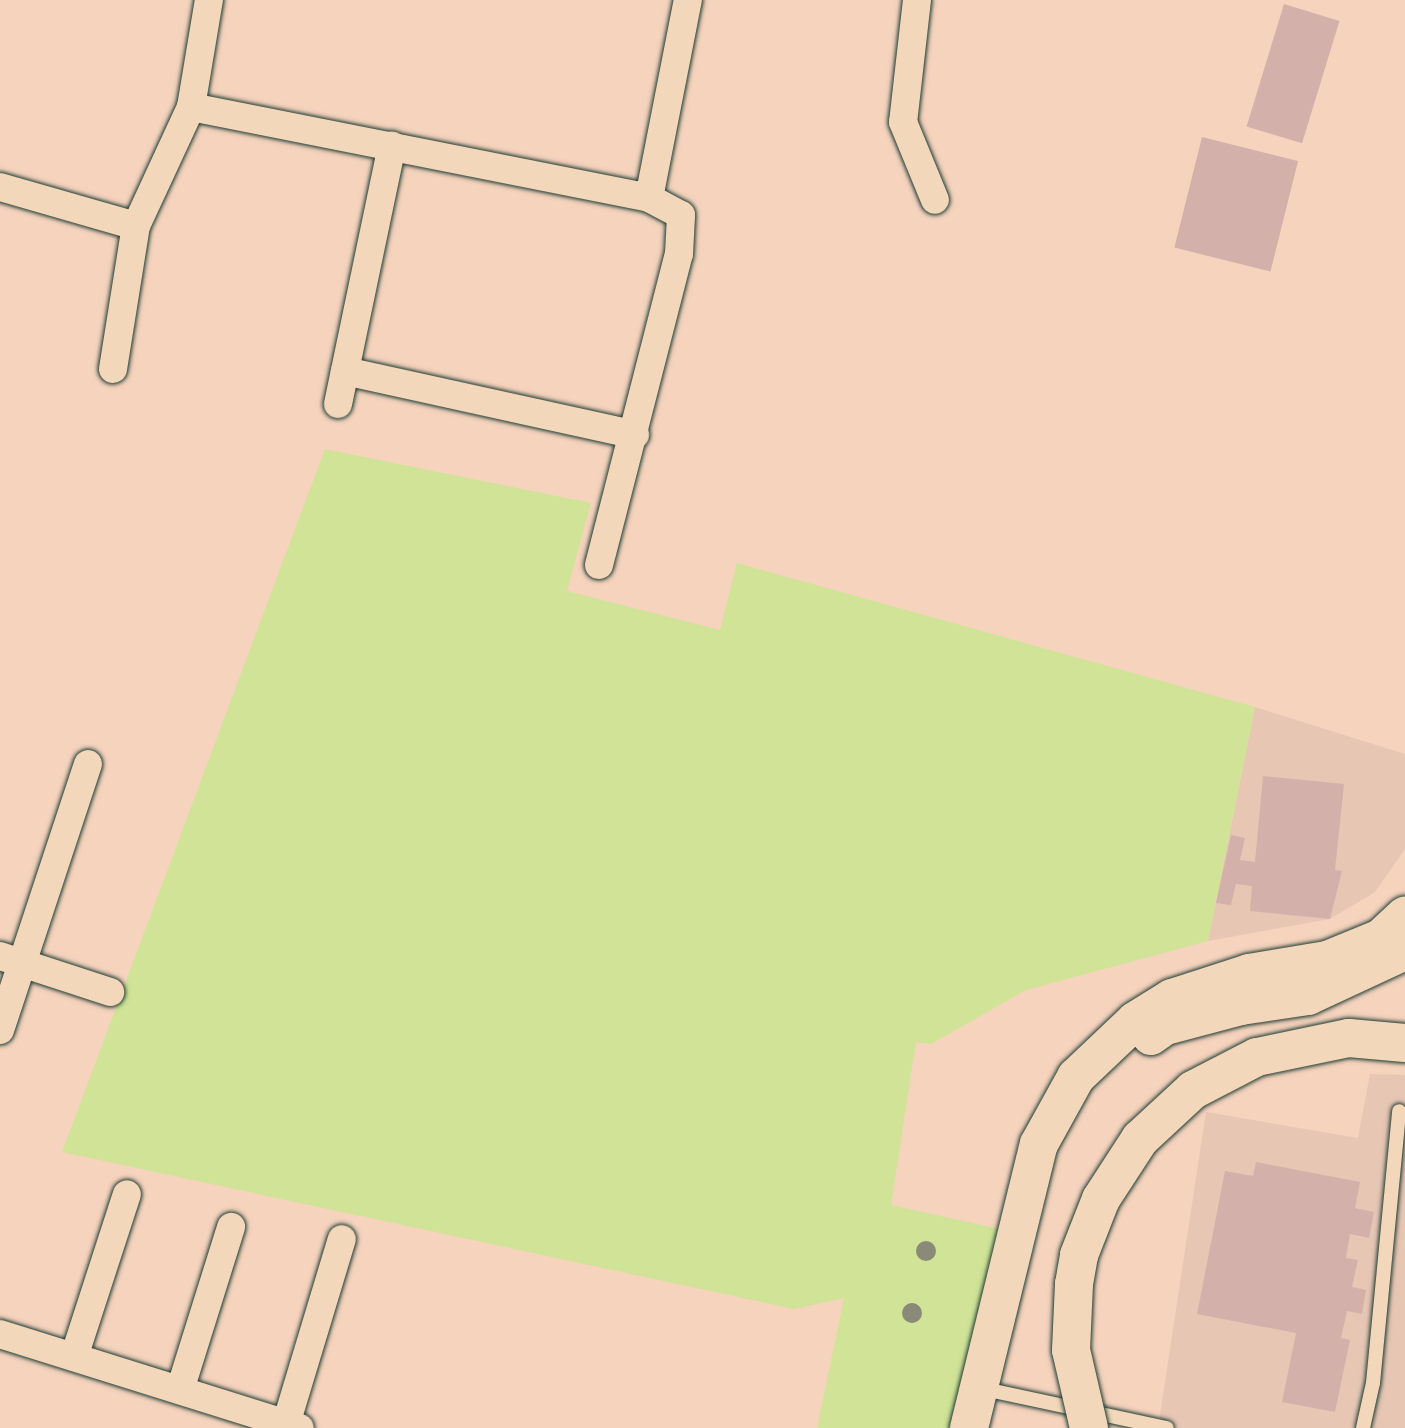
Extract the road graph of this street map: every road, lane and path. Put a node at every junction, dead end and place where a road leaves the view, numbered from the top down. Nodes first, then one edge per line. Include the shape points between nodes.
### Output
1 (209, 0) edge
2 (688, 0) edge
3 (917, 0) edge
4 (191, 107) junction
5 (392, 146) junction
6 (0, 187) edge
7 (649, 198) junction
8 (935, 200) dead end
9 (136, 226) junction
10 (113, 369) dead end
11 (345, 371) junction
12 (338, 404) dead end
13 (635, 435) junction
14 (599, 565) dead end
15 (88, 764) dead end
16 (1405, 916) edge
17 (1405, 951) edge
18 (11, 959) edge
19 (110, 992) dead end
20 (0, 1030) edge
21 (1405, 1043) edge
22 (1399, 1111) dead end
23 (127, 1194) dead end
24 (231, 1227) dead end
25 (342, 1239) dead end
26 (0, 1334) edge
27 (74, 1357) junction
28 (180, 1390) junction
29 (992, 1403) edge
30 (293, 1426) edge
31 (969, 1428) edge
32 (1089, 1428) edge
33 (1167, 1428) edge
34 (1363, 1428) edge

1 - 4 street
2 - 7 street
3 - 8 street via 903,122
4 - 5 street
4 - 9 street
5 - 7 street
5 - 11 street
6 - 9 street
7 - 13 street via 681,215 679,254
9 - 10 street
11 - 12 street
11 - 13 street
13 - 14 street
15 - 18 street
16 - 29 highway via 1381,938 1326,960 1249,973 1172,999 1135,1021 1076,1077 1039,1144
17 - 29 highway via 1308,996 1241,1006 1165,1026 1106,1069 1068,1126
18 - 19 street
18 - 20 street
21 - 32 highway, bridge via 1349,1038 1256,1057 1193,1090 1140,1139 1113,1177 1079,1255 1071,1350
22 - 34 lane via 1375,1372
23 - 27 street
24 - 28 street
25 - 30 street
26 - 27 street
27 - 28 street
28 - 30 street
29 - 31 highway
29 - 33 lane

